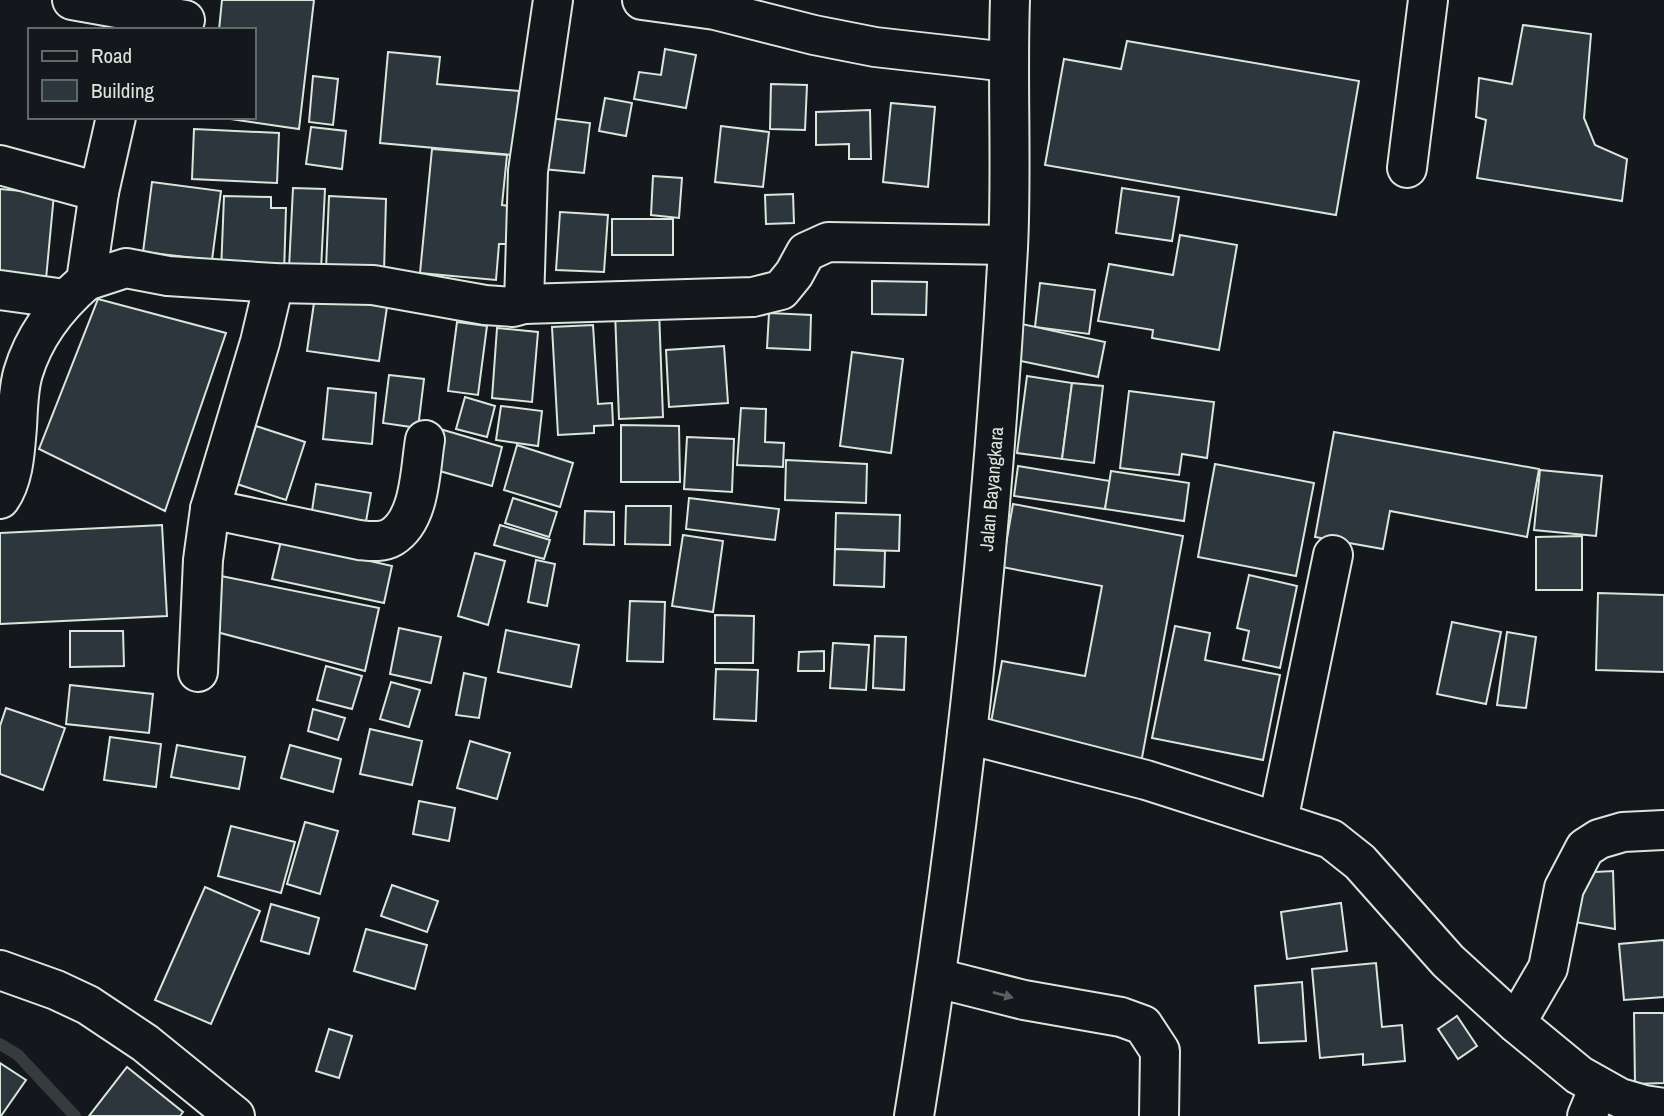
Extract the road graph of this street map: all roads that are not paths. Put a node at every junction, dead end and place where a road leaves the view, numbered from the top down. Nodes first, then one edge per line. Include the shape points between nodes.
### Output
1 (72, 0) edge
2 (553, 0) edge
3 (642, 0) edge
4 (1010, 0) edge
5 (1428, 0) edge
6 (732, 7) edge
7 (187, 17) edge
8 (1008, 62) junction
9 (116, 119) edge
10 (0, 165) edge
11 (1408, 168) dead end
12 (99, 191) junction
13 (1008, 245) junction
14 (274, 283) junction
15 (0, 290) edge
16 (75, 290) junction
17 (524, 304) junction
18 (425, 440) dead end
19 (0, 499) edge
20 (210, 509) junction
21 (1333, 555) dead end
22 (198, 672) dead end
23 (967, 734) junction
24 (1278, 821) junction
25 (1664, 830) edge
26 (0, 970) edge
27 (937, 978) junction
28 (1516, 1023) junction
29 (1593, 1101) edge
30 (1664, 1108) edge
31 (235, 1116) edge
32 (914, 1116) edge
33 (1159, 1116) edge

1 - 7 main road
2 - 17 main road via 528,171
3 - 6 main road via 715,10
4 - 8 main road, Jalan Bayangkara
5 - 11 main road
6 - 8 main road via 814,35
8 - 13 main road, Jalan Bayangkara
9 - 12 main road
10 - 12 main road
12 - 16 main road
13 - 17 main road via 828,242 806,252 781,290 753,298
13 - 23 main road, Jalan Bayangkara via 984,588
14 - 16 main road via 167,276 126,268
14 - 17 main road via 373,285 485,305
14 - 20 main road
15 - 16 main road
16 - 19 main road via 36,342 23,374 15,448
18 - 20 main road via 409,519 393,537 380,542
20 - 22 main road
21 - 24 main road
23 - 24 main road via 1146,780
23 - 27 main road, Jalan Bayangkara
24 - 28 main road via 1331,839 1345,849 1431,945
25 - 28 main road via 1623,832 1584,848 1564,888 1548,968
26 - 31 main road via 88,1005 145,1043
27 - 32 main road, Jalan Bayangkara
27 -> 33 main road via 1143,1024 1160,1051
28 - 29 main road via 1580,1075
29 - 30 main road via 1620,1098

